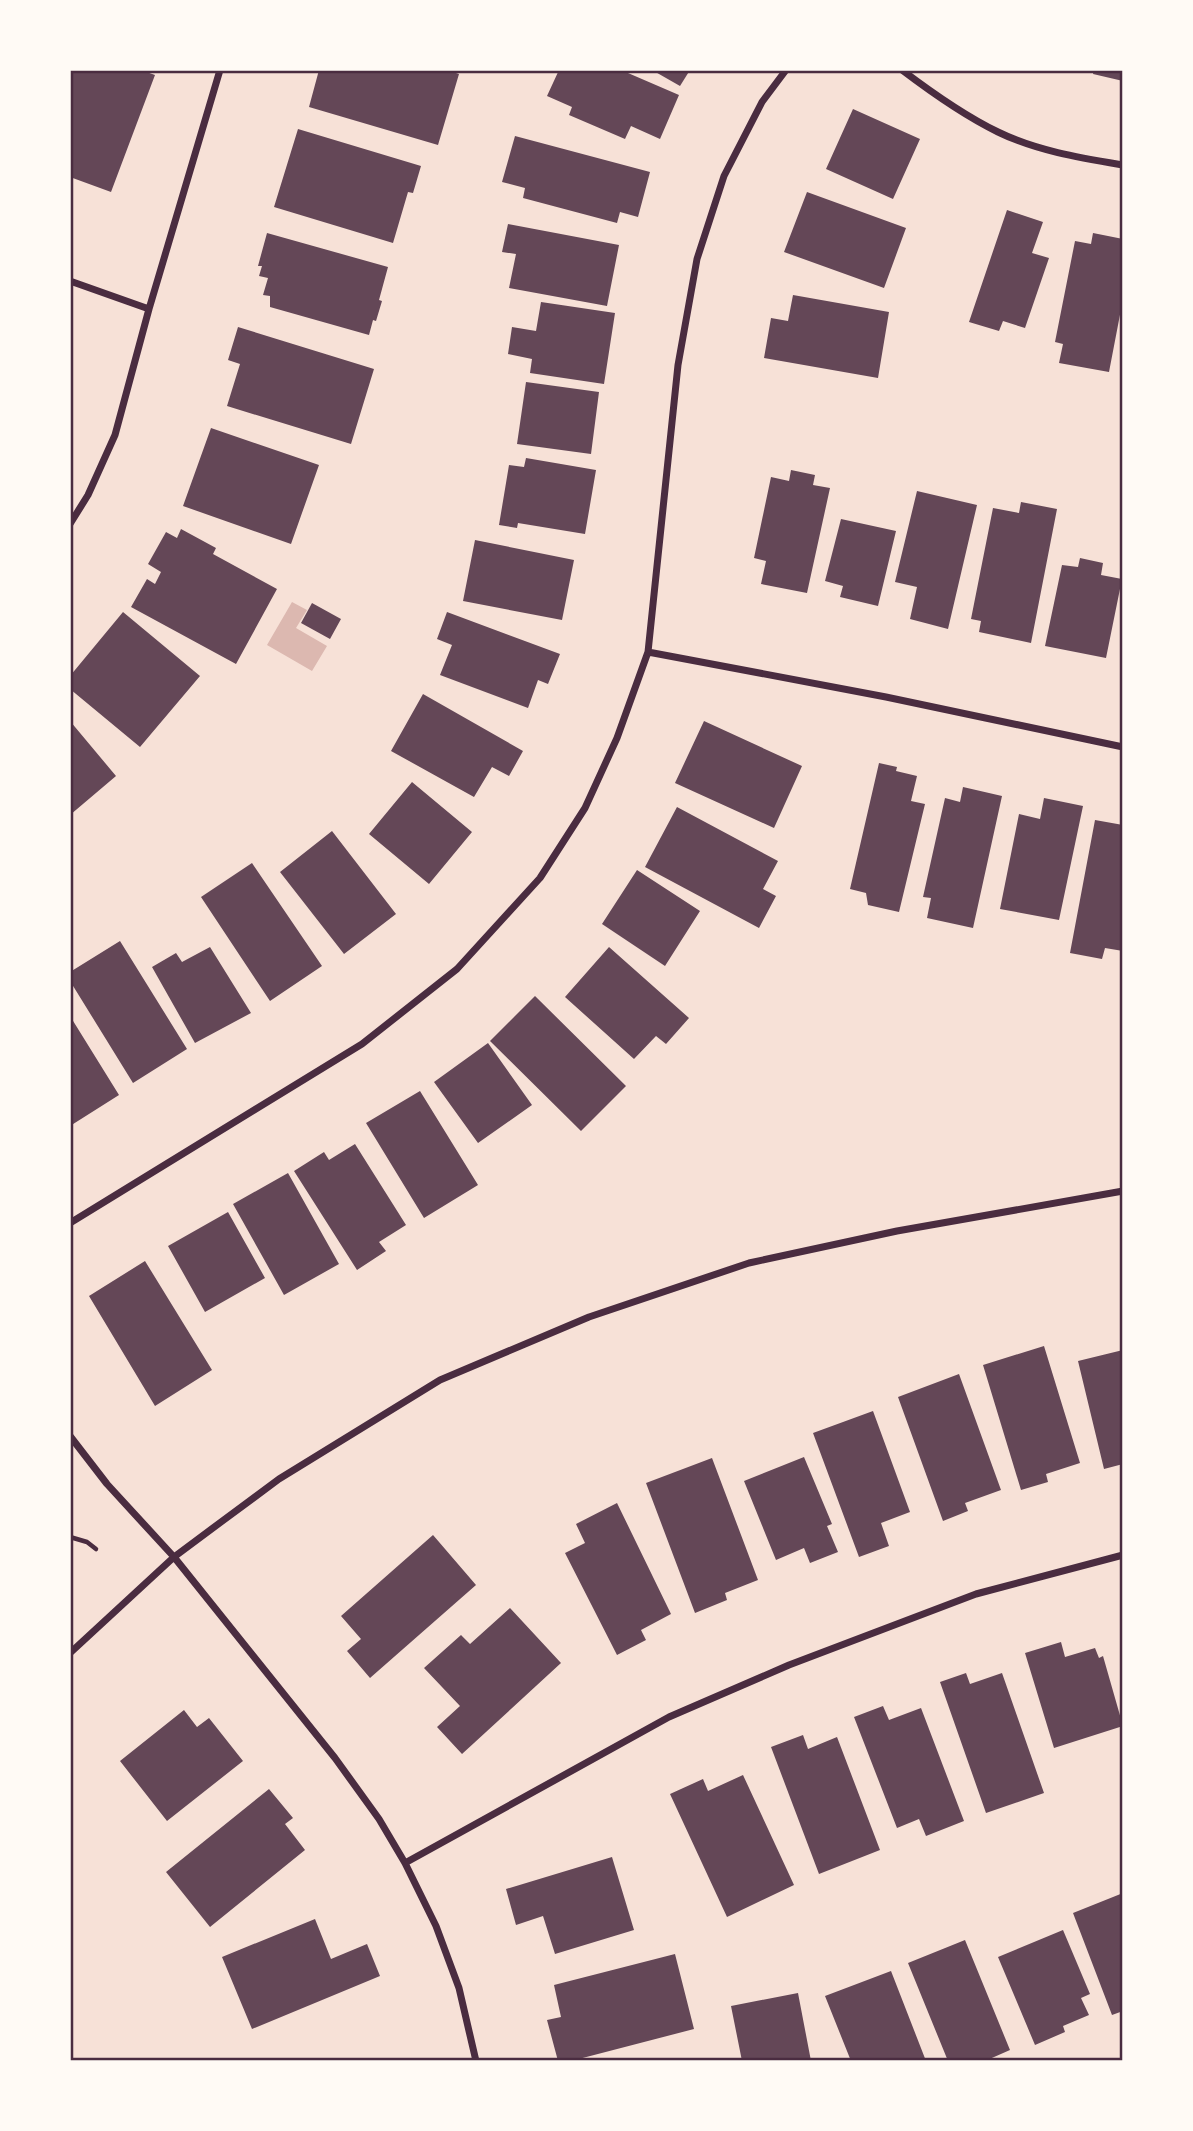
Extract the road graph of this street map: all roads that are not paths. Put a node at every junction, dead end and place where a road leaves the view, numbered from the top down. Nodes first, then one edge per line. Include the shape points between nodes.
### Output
1 (220, 70) edge
2 (786, 70) edge
3 (902, 70) edge
4 (1123, 165) edge
5 (70, 281) edge
6 (149, 309) junction
7 (70, 524) edge
8 (648, 652) junction
9 (1123, 747) edge
10 (1123, 1191) edge
11 (70, 1223) edge
12 (70, 1436) edge
13 (1123, 1555) edge
14 (174, 1557) junction
15 (70, 1653) edge
16 (405, 1863) junction
17 (476, 2061) edge

1 - 6 street
2 - 8 street via 762,102 724,176 697,259 678,365
3 - 4 street via 998,132 1058,153
5 - 6 street
6 - 7 street via 115,435
8 - 9 street
8 - 11 street via 617,738 584,808 540,878 457,969 362,1044
10 - 14 street via 749,1263 589,1317 440,1380 279,1479
12 - 14 street
13 - 16 street via 976,1594 789,1665 669,1717
14 - 15 street
14 - 16 street via 335,1758
16 - 17 street via 459,1988

